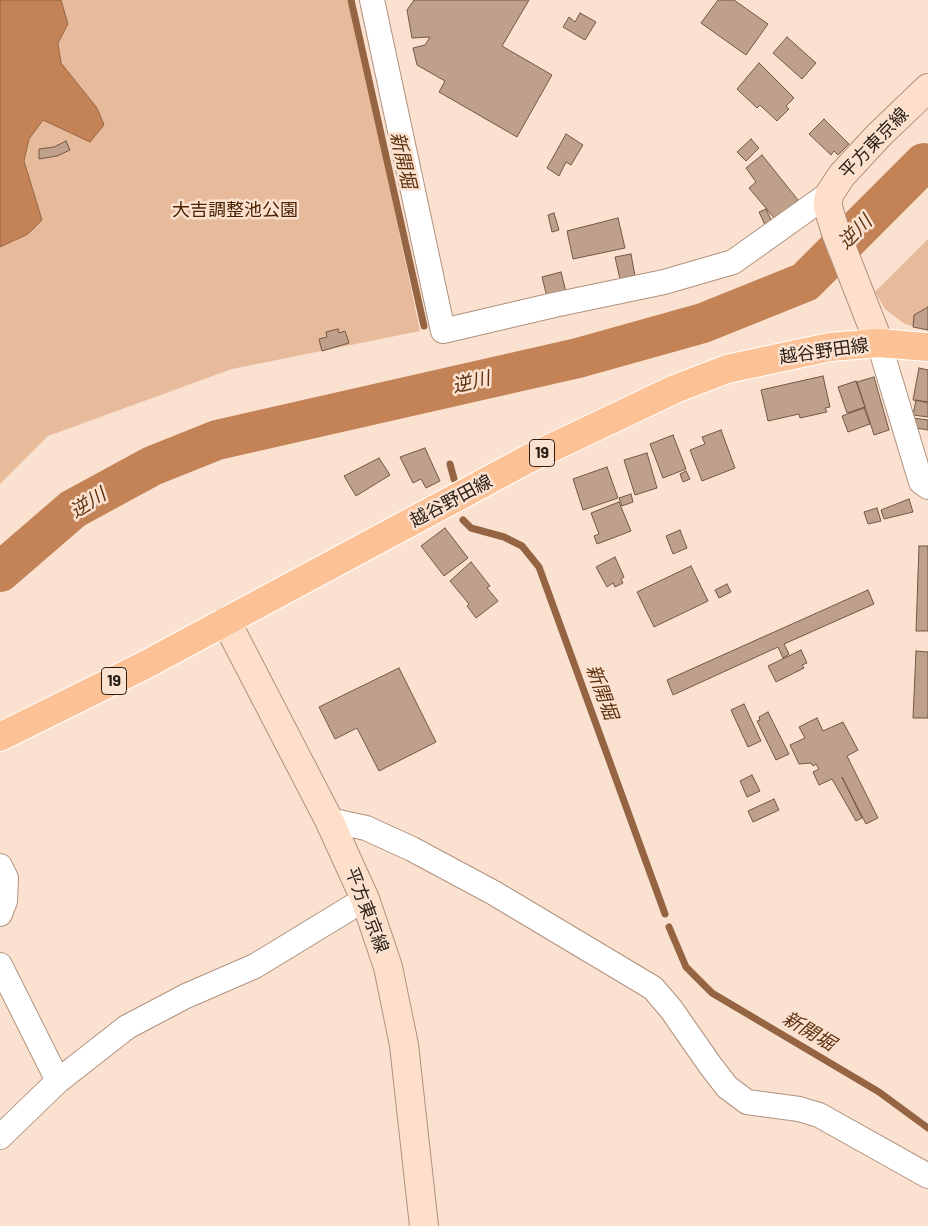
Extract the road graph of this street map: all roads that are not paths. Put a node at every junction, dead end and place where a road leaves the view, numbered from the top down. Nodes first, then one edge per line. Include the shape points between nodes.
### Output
1 (372, 0) edge
2 (928, 88) edge
3 (830, 193) junction
4 (879, 343) junction
5 (928, 347) edge
6 (928, 487) edge
7 (226, 621) junction
8 (0, 738) edge
9 (329, 820) junction
10 (0, 866) edge
11 (365, 899) junction
12 (0, 914) edge
13 (0, 964) edge
14 (58, 1081) junction
15 (0, 1137) edge
16 (928, 1176) edge
17 (424, 1226) edge

1 - 3 street via 443,331 664,282 732,262
2 - 3 main road, 平方東京線 via 879,135
3 - 4 main road, 平方東京線 via 828,207 836,233
4 - 5 main road, 越谷野田線 / 19
4 - 6 street via 920,482
4 - 7 main road, 越谷野田線 / 19 via 830,346 775,358 727,369 675,389 528,459
7 - 8 main road, 越谷野田線 / 19
7 - 9 main road, 平方東京線
9 - 11 main road, 平方東京線
9 - 16 street via 366,828 412,849 494,893 653,988 727,1086 747,1102 819,1115
10 - 12 street via 6,878 5,901
11 - 14 street via 255,966 186,996 127,1027
11 - 17 main road, 平方東京線 via 388,967 404,1045
13 - 14 street
14 - 15 street

